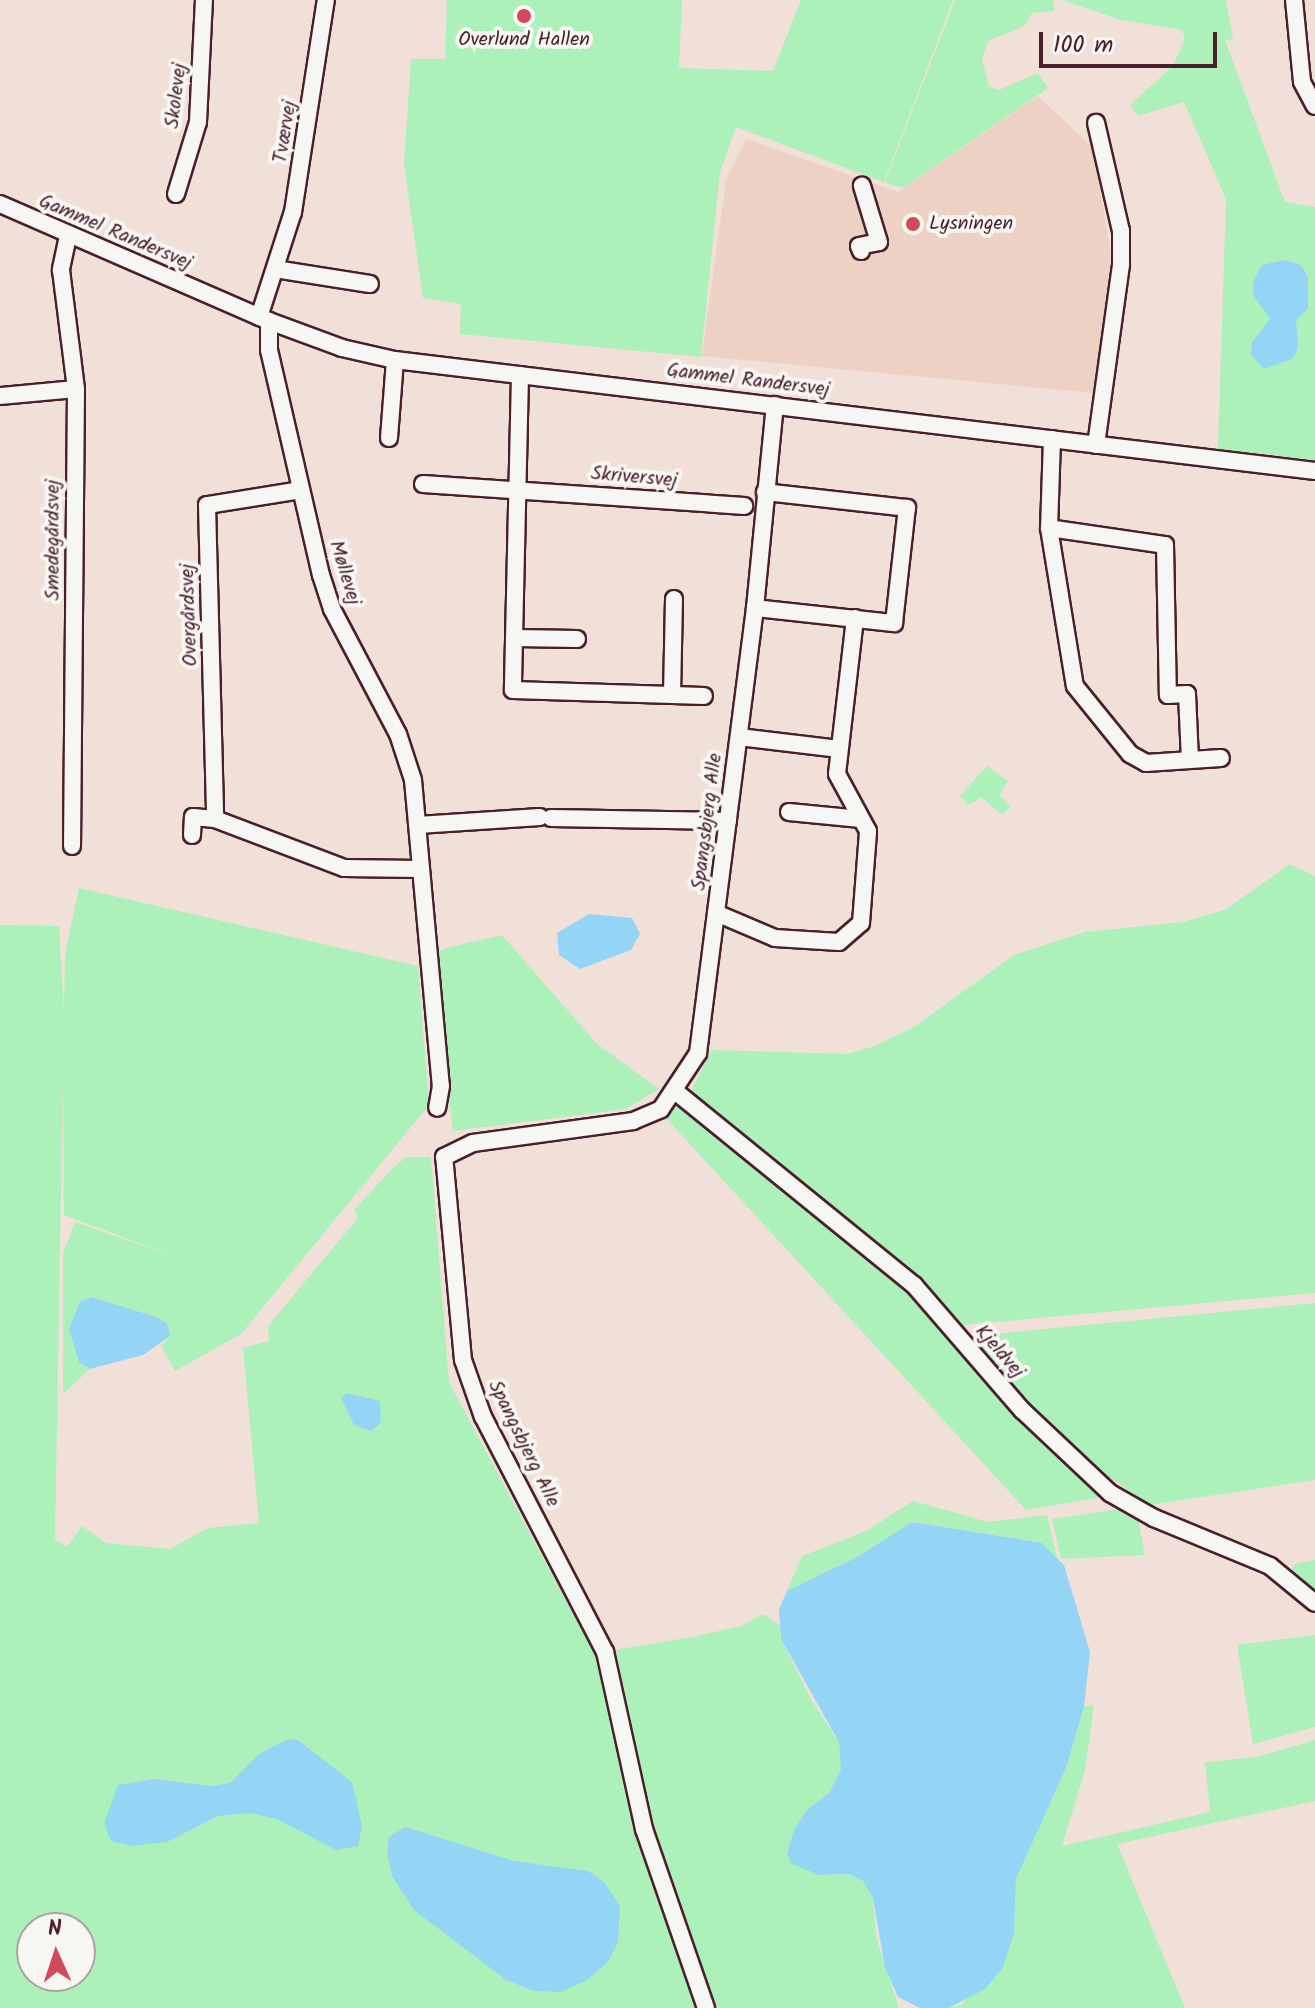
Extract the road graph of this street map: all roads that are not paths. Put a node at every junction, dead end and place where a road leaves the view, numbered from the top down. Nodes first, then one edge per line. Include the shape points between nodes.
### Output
1 (204, 0) edge
2 (326, 0) edge
3 (1294, 0) edge
4 (1315, 106) edge
5 (1096, 123) dead end
6 (862, 186) dead end
7 (176, 194) dead end
8 (0, 204) edge
9 (68, 236) junction
10 (861, 251) dead end
11 (275, 269) junction
12 (370, 284) dead end
13 (264, 319) junction
14 (395, 360) junction
15 (520, 375) junction
16 (76, 389) junction
17 (0, 396) edge
18 (775, 405) junction
19 (389, 438) dead end
20 (1052, 439) junction
21 (1096, 445) junction
22 (1315, 471) edge
23 (423, 484) dead end
24 (520, 488) junction
25 (301, 490) junction
26 (765, 492) junction
27 (744, 506) dead end
28 (1049, 528) junction
29 (674, 599) dead end
30 (755, 608) junction
31 (855, 618) junction
32 (516, 638) junction
33 (577, 639) dead end
34 (672, 695) junction
35 (704, 696) dead end
36 (739, 737) junction
37 (839, 749) junction
38 (1221, 758) dead end
39 (1190, 760) junction
40 (789, 812) dead end
41 (215, 819) junction
42 (861, 819) junction
43 (728, 821) junction
44 (418, 825) junction
45 (192, 835) dead end
46 (72, 846) dead end
47 (419, 869) junction
48 (716, 913) junction
49 (675, 1091) junction
50 (437, 1108) dead end
51 (1315, 1603) edge
52 (706, 2008) edge

1 - 7 street, Skolevej via 198,122
2 - 11 street, Tværvej via 293,212
3 - 4 street via 1302,82
5 - 21 street via 1121,231
6 - 10 street via 879,242 859,246
8 - 9 street, Gammel Randersvej
9 - 13 street, Gammel Randersvej
9 - 16 street, Smedegårdsvej via 62,300
11 - 12 street
11 - 13 street, Tværvej
13 - 14 street, Gammel Randersvej via 342,348
13 - 25 street, Møllevej
14 - 15 street, Gammel Randersvej
14 - 19 street
15 - 18 street, Gammel Randersvej
15 - 24 street
16 - 17 street
16 - 46 street, Smedegårdsvej
18 - 20 street, Gammel Randersvej
18 - 26 street, Spangsbjerg Alle
20 - 21 street, Gammel Randersvej
20 - 28 street
21 - 22 street, Gammel Randersvej
23 - 24 street, Skriversvej
24 - 27 street, Skriversvej
24 - 32 street
25 - 41 street, Overgårdsvej via 207,505
25 - 44 street, Møllevej via 332,609 398,734 413,780
26 - 30 street, Spangsbjerg Alle
26 - 31 street via 907,508 894,623
28 - 39 street via 1075,686 1130,754 1146,763
28 - 39 street via 1165,545 1168,695 1187,694
29 - 34 street
30 - 31 street
30 - 36 street, Spangsbjerg Alle
31 - 37 street, Spangsbjerg Alle
32 - 33 street
32 - 34 street via 513,690
34 - 35 street
36 - 37 street, Spangsbjerg Alle
36 - 43 street, Spangsbjerg Alle
37 - 42 street, Spangsbjerg Alle via 840,788
38 - 39 street
40 - 42 street
41 - 45 street via 193,817
41 - 47 street via 344,868
42 - 48 street, Spangsbjerg Alle via 870,846 861,923 852,935 839,942 775,938
43 - 44 street via 546,817
43 - 48 street, Spangsbjerg Alle
44 - 47 street, Møllevej
47 - 50 street, Møllevej via 441,1086
48 - 49 street, Spangsbjerg Alle via 698,1053
49 - 51 street, Kjeldvej via 914,1285 1022,1410 1110,1493 1154,1518 1270,1566
49 - 52 street, Spangsbjerg Alle via 661,1109 633,1121 473,1143 444,1157 463,1360 483,1417 605,1652 644,1829

